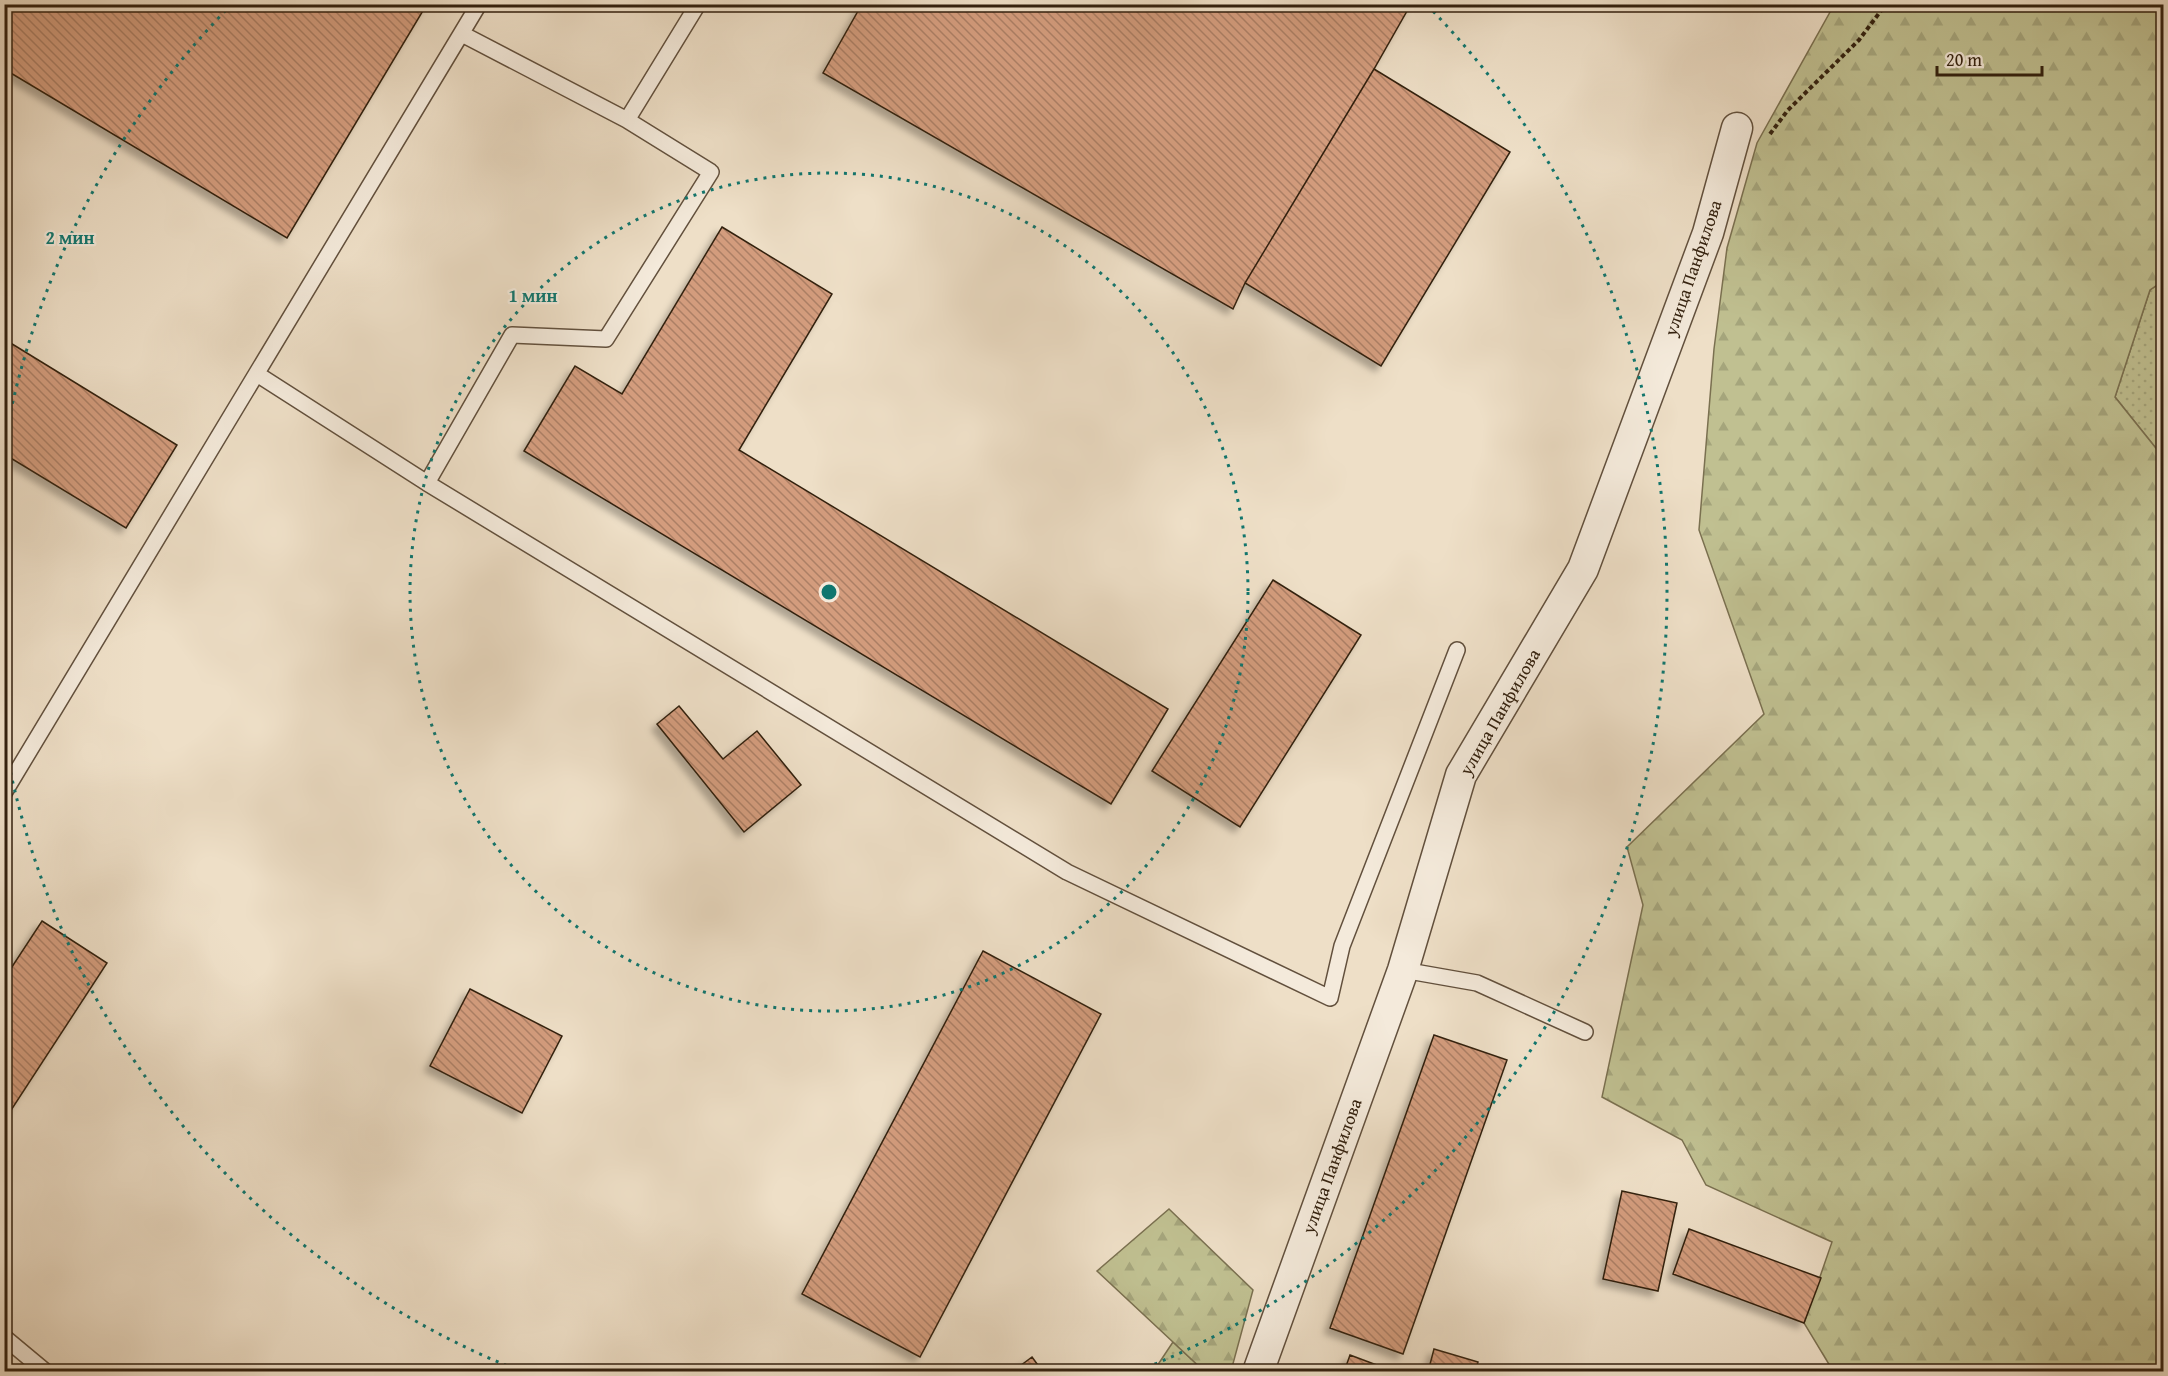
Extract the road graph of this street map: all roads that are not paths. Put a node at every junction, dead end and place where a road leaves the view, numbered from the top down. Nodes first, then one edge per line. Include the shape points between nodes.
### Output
1 (479, 4) edge
2 (698, 4) edge
3 (462, 34) junction
4 (627, 120) junction
5 (1737, 128) dead end
6 (257, 374) junction
7 (427, 483) junction
8 (1457, 650) dead end
9 (4, 793) edge
10 (1403, 970) junction
11 (1585, 1032) dead end
12 (4, 1337) edge
13 (46, 1371) edge
14 (1258, 1371) edge

1 - 3 lane
2 - 4 lane
3 - 4 lane
3 - 6 lane
4 - 7 lane via 711,172 606,339 512,335
5 - 10 street, улица Панфилова via 1708,233 1583,569 1461,774
6 - 7 lane
6 - 9 lane
7 - 8 lane via 1067,872 1330,998 1342,946
10 - 11 lane via 1477,983
10 - 14 street, улица Панфилова
12 - 13 lane

